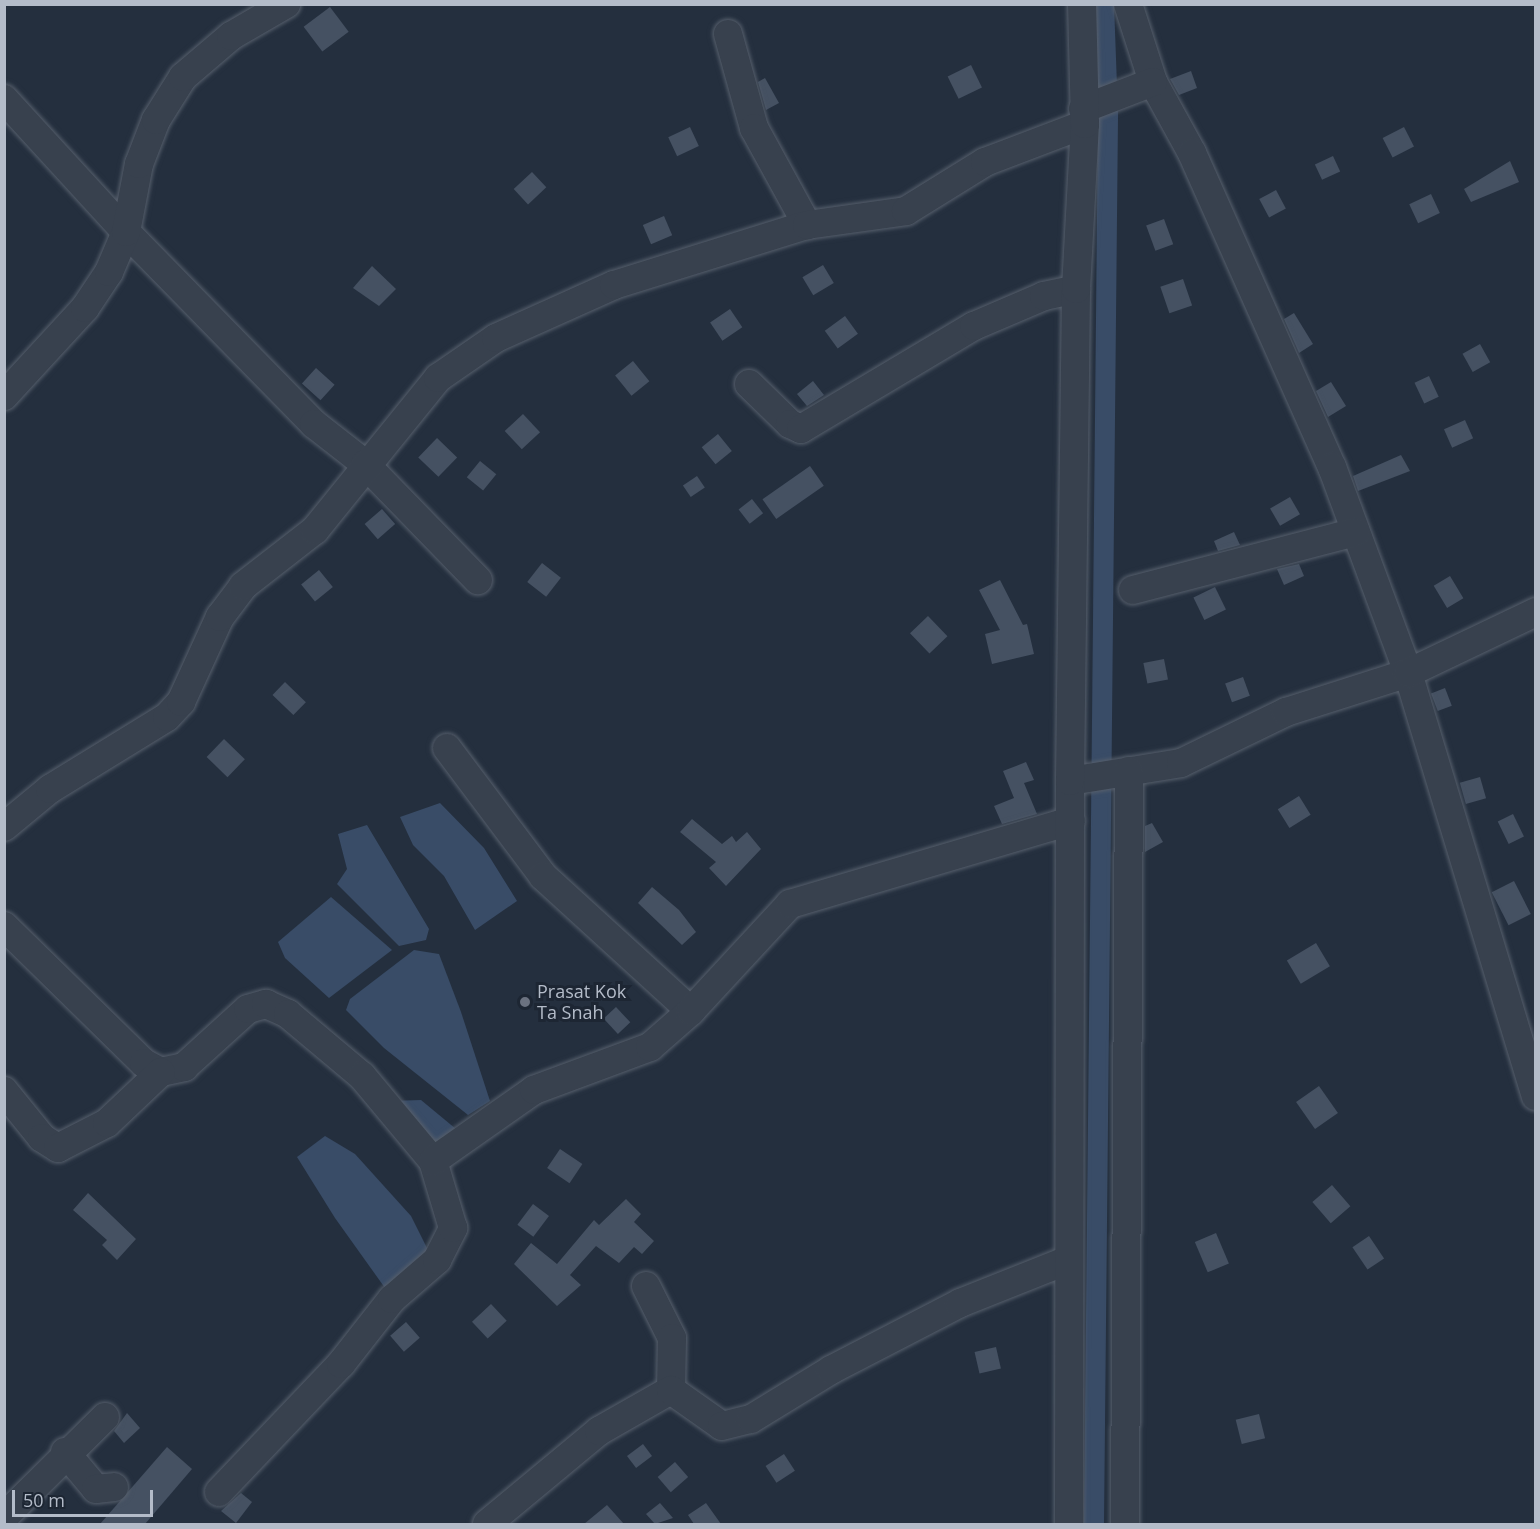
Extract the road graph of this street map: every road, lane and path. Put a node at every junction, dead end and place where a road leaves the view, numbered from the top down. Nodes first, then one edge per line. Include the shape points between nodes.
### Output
1 (286, 4) edge
2 (1082, 4) edge
3 (1128, 4) edge
4 (728, 34) dead end
5 (1153, 82) junction
6 (10, 117) edge
7 (1084, 117) junction
8 (807, 225) junction
9 (126, 232) junction
10 (1076, 289) junction
11 (749, 384) dead end
12 (4, 396) edge
13 (365, 464) junction
14 (1356, 532) junction
15 (478, 580) dead end
16 (1133, 590) dead end
17 (1536, 612) edge
18 (1408, 673) junction
19 (447, 748) dead end
20 (1130, 771) junction
21 (1070, 781) junction
22 (1071, 820) junction
23 (4, 828) edge
24 (4, 926) edge
25 (691, 1011) junction
26 (161, 1072) junction
27 (4, 1091) edge
28 (1536, 1096) edge
29 (433, 1161) junction
30 (1068, 1260) junction
31 (646, 1286) dead end
32 (671, 1390) junction
33 (105, 1417) dead end
34 (65, 1452) junction
35 (114, 1487) dead end
36 (219, 1492) dead end
37 (4, 1517) edge
38 (487, 1524) edge
39 (1069, 1524) edge
40 (1125, 1524) edge

1 - 9 street via 231,36 183,77 156,120 139,164
2 - 7 street
3 - 5 street
4 - 8 street via 754,128
5 - 7 street
5 - 14 street via 1192,153 1332,467
6 - 9 street
7 - 8 street via 985,162 906,211
7 - 10 street
8 - 13 street via 614,285 496,338 438,378
9 - 12 street via 109,272 85,308
9 - 13 street via 314,424
10 - 11 street via 1044,296 974,326 801,429 790,424
10 - 21 street
13 - 15 street
13 - 23 street via 315,530 243,586 220,617 181,702 167,717 50,789
14 - 16 street
14 - 18 street
17 - 18 street
18 - 20 street via 1286,712 1181,763
18 - 28 street
19 - 25 street via 543,876
20 - 21 street
20 - 40 street
21 - 22 street
22 - 25 street via 789,904
22 - 30 street
24 - 26 street via 144,1063
25 - 29 street via 650,1047 534,1090
26 - 27 street via 107,1123 58,1148 42,1138
26 - 29 street via 184,1067 248,1009 266,1004 288,1014 362,1076
29 - 36 street via 453,1228 437,1260 392,1299 340,1364
30 - 32 street via 960,1303 831,1370 751,1419 722,1426
30 - 39 street
31 - 32 street via 672,1338
32 - 38 street via 599,1431
33 - 34 street
34 - 35 street via 96,1489
34 - 37 street

